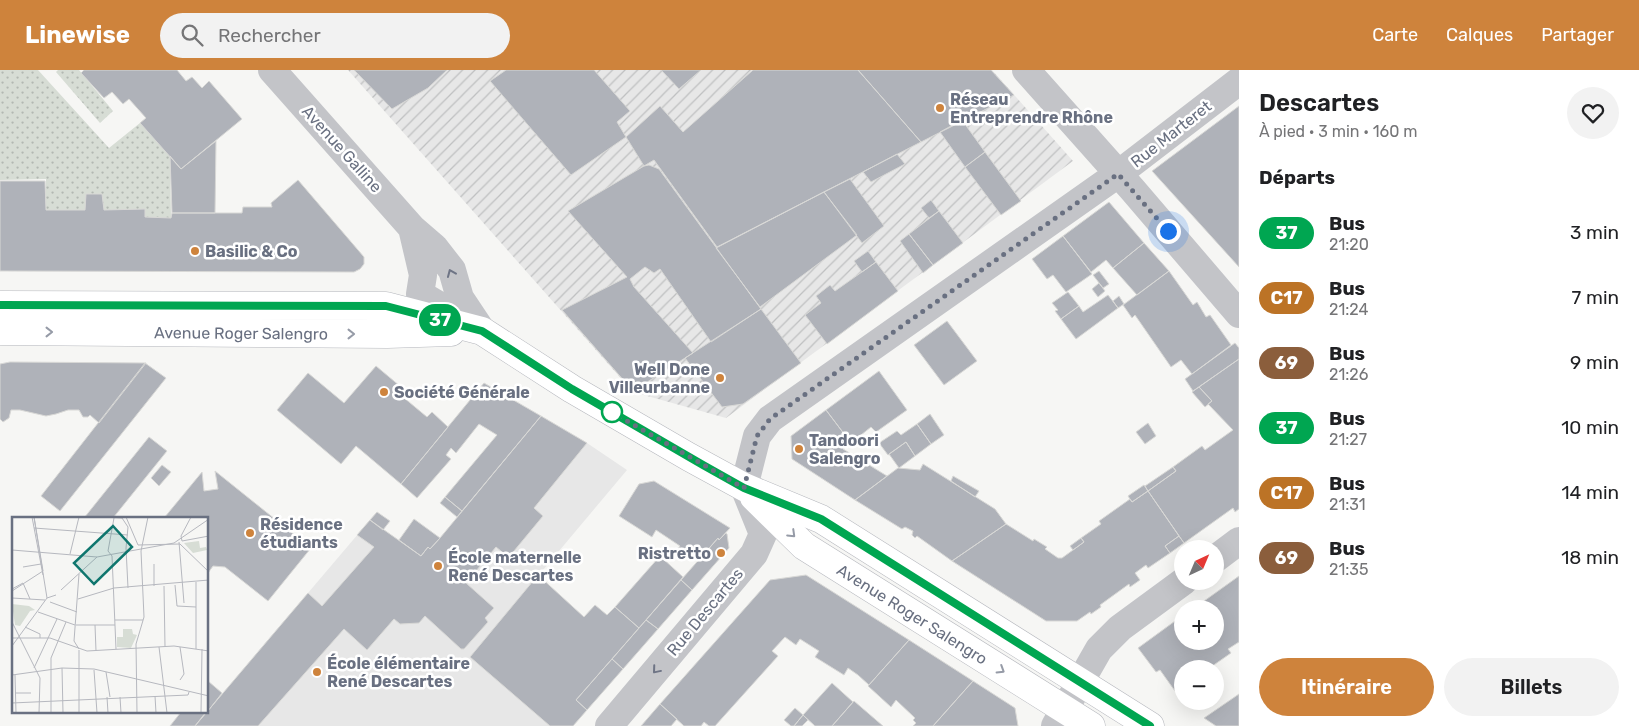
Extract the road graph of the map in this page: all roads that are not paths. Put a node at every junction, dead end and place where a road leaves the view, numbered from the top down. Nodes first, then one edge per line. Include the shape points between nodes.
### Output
1 (272, 70) edge
2 (1026, 70) edge
3 (1239, 81) edge
4 (1118, 174) junction
5 (412, 228) junction
6 (420, 294) junction
7 (0, 305) edge
8 (386, 306) junction
9 (1239, 314) edge
10 (0, 331) edge
11 (482, 331) junction
12 (744, 488) junction
13 (1239, 541) edge
14 (1224, 552) edge
15 (1174, 588) edge
16 (1079, 681) junction
17 (1059, 718) edge
18 (609, 726) edge
19 (1091, 726) edge
20 (1150, 726) edge

1 - 5 street, Avenue Galline
2 - 4 street
3 - 4 street, Rue Marteret
4 - 9 street
4 - 12 street, Rue Marteret via 770,419 757,436
5 - 6 street, Avenue Galline via 423,275
11 -> 5 street, Avenue Galline via 460,298 452,270 434,247
6 - 8 street
6 - 11 street
7 - 8 main road, Avenue Roger Salengro
8 - 11 main road, Avenue Roger Salengro
10 -> 11 main road, Avenue Roger Salengro via 387,334
11 - 12 main road, Avenue Roger Salengro via 587,397
12 - 16 main road, Avenue Roger Salengro via 821,519
12 -> 17 main road, Avenue Roger Salengro via 804,546
12 -> 18 street, Rue Descartes via 763,534 754,554
13 - 14 street
15 - 16 street via 1120,628 1099,649
16 - 17 street
16 - 20 main road, Avenue Roger Salengro
17 - 19 main road, Avenue Roger Salengro

